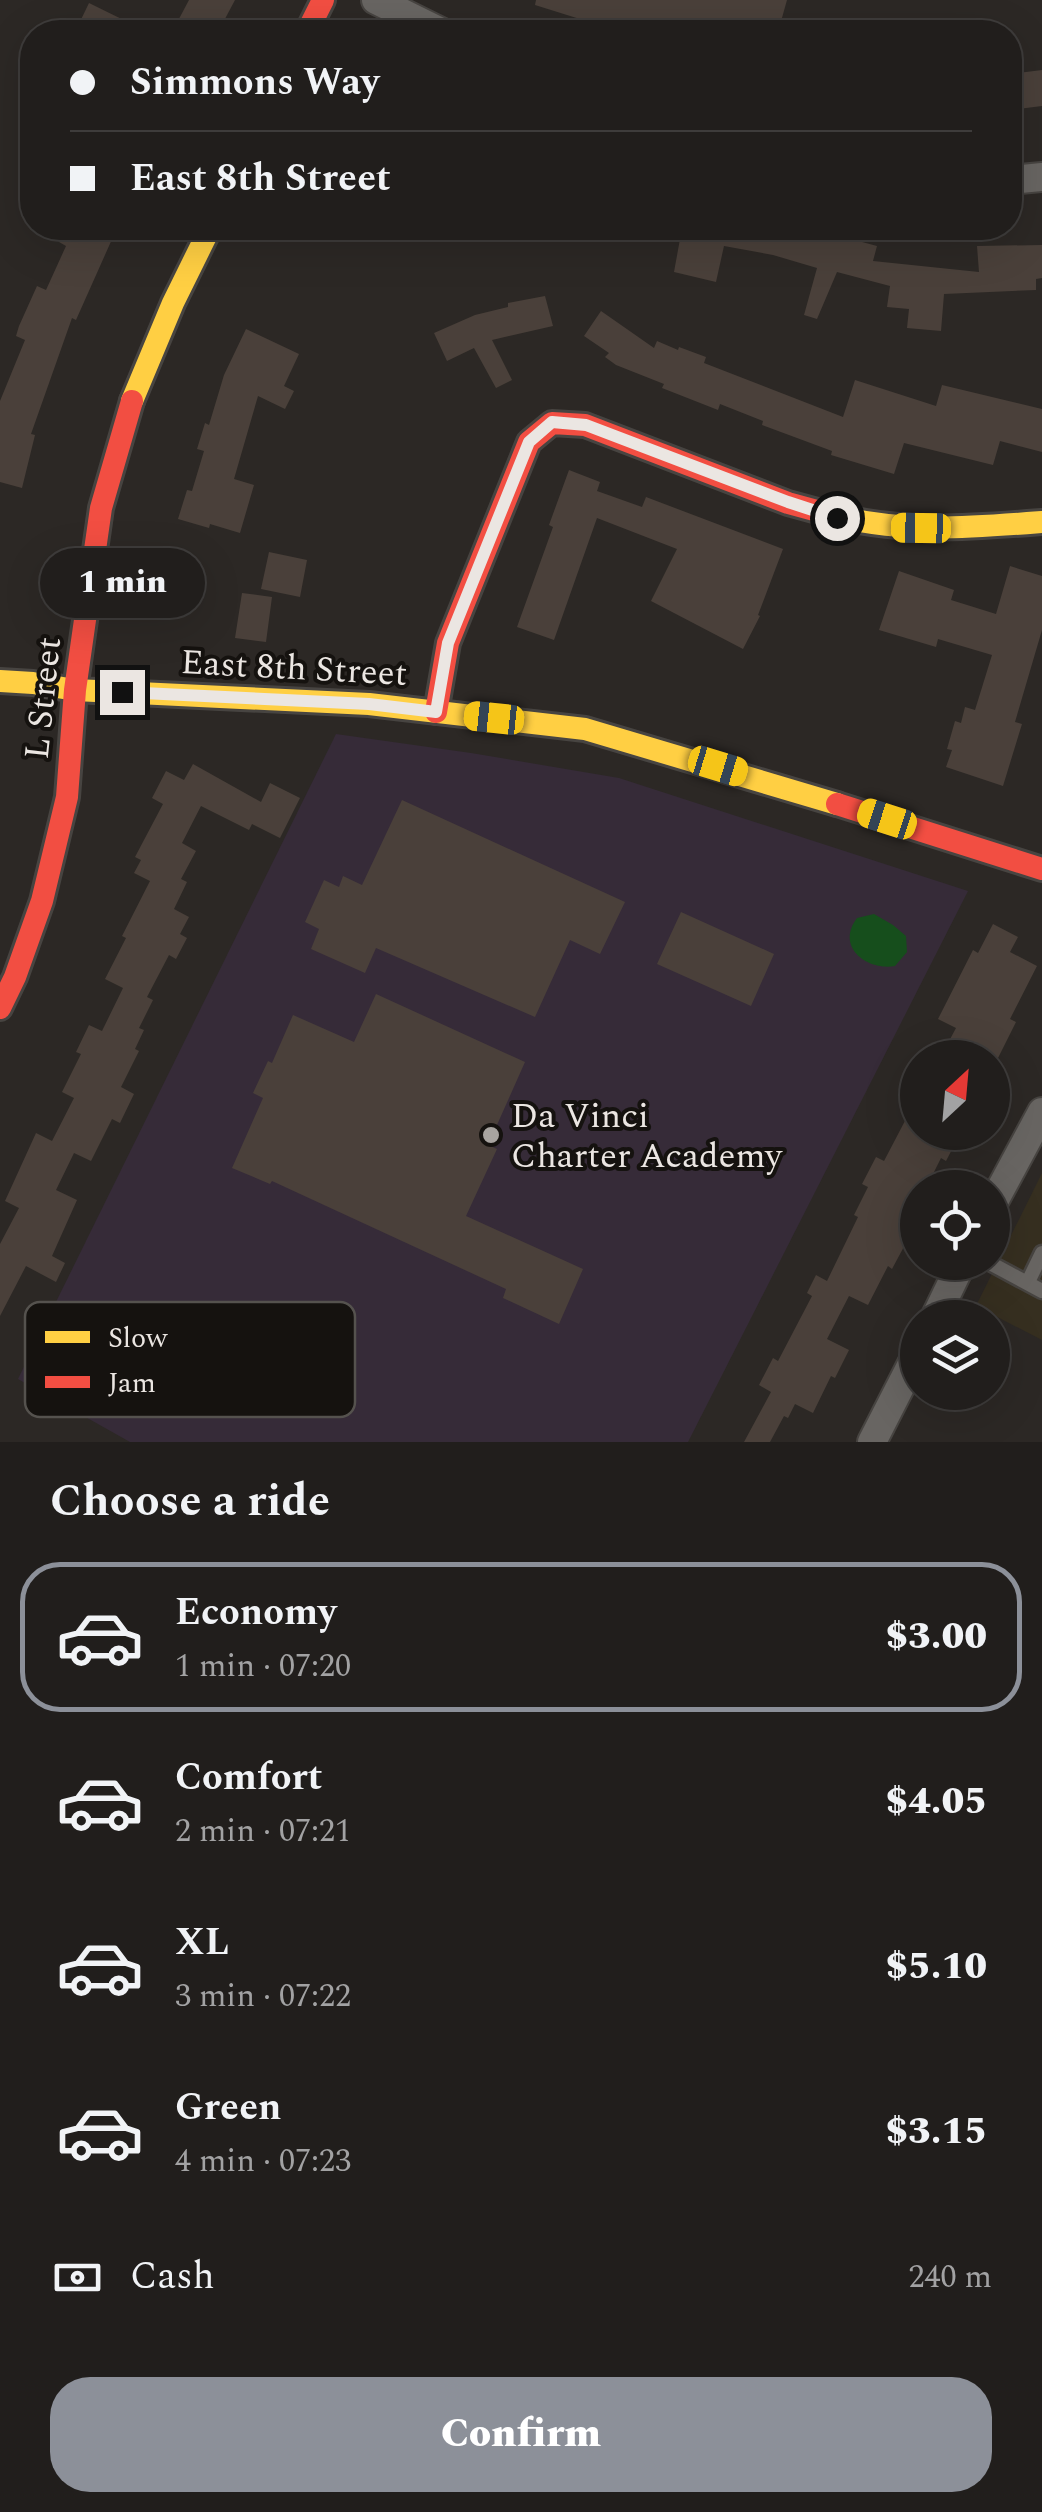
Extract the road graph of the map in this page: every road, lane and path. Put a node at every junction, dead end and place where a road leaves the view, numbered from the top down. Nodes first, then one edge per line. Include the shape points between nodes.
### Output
1 (376, 0) edge
2 (417, 20) edge
3 (204, 240) edge
4 (1042, 522) edge
5 (0, 681) edge
6 (76, 690) junction
7 (436, 712) junction
8 (1041, 866) edge
9 (0, 1008) edge
10 (1042, 1112) edge
11 (1010, 1172) edge
12 (1042, 1253) edge
13 (1010, 1273) edge
14 (1028, 1282) junction
15 (1042, 1291) edge
16 (900, 1387) edge
17 (872, 1442) edge

1 - 2 street
3 - 6 street, L Street via 128,410 101,508
4 - 7 street via 937,528 837,518 586,425 552,422 529,442 448,643
5 - 6 street, East 8th Street
6 - 7 street, East 8th Street
6 - 9 street, L Street via 63,814 42,901
7 - 8 street, East 8th Street via 585,729
10 - 11 street
12 - 14 lane
13 - 14 lane
14 - 15 lane
16 - 17 street

